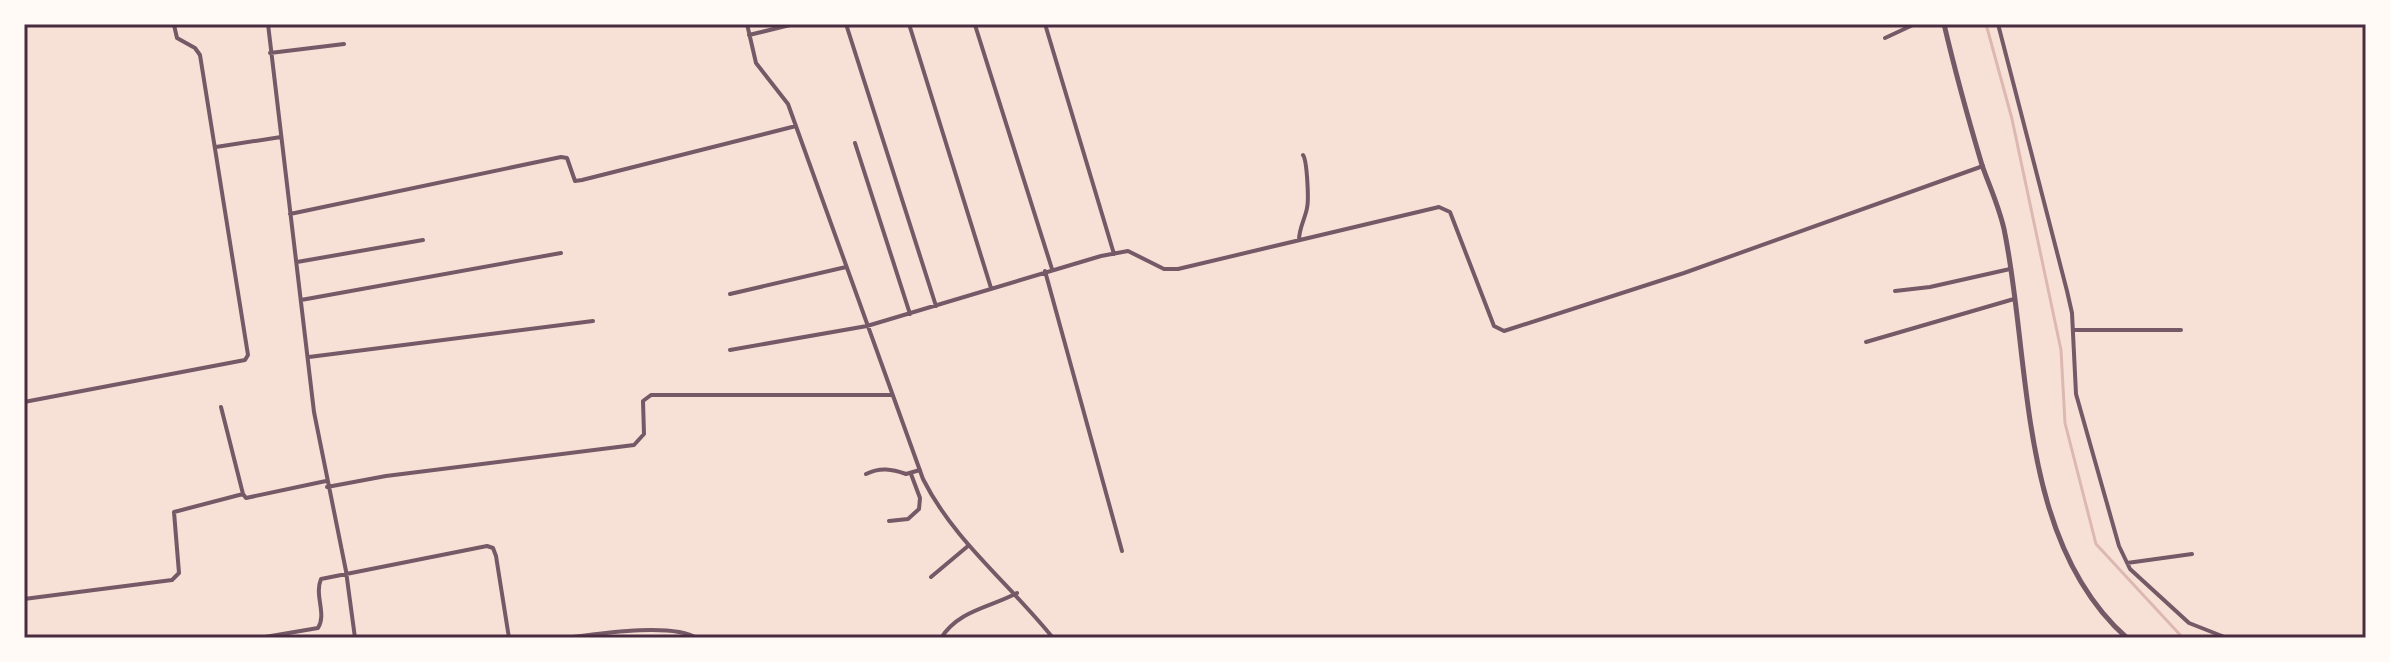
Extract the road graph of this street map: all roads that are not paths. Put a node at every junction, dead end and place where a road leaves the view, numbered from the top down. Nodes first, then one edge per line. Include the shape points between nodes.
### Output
1 (268, 24) edge
2 (747, 24) edge
3 (794, 24) edge
4 (846, 24) edge
5 (909, 24) edge
6 (1045, 24) edge
7 (1915, 24) edge
8 (1944, 24) edge
9 (1998, 24) edge
10 (174, 25) edge
11 (975, 25) edge
12 (749, 35) junction
13 (1885, 38) dead end
14 (344, 44) dead end
15 (270, 53) junction
16 (796, 126) junction
17 (281, 137) junction
18 (855, 143) dead end
19 (216, 147) junction
20 (1303, 155) dead end
21 (1983, 166) junction
22 (290, 214) junction
23 (423, 240) dead end
24 (1299, 240) junction
25 (561, 253) dead end
26 (1114, 254) junction
27 (297, 262) junction
28 (846, 267) junction
29 (1052, 269) junction
30 (2010, 269) junction
31 (1045, 271) junction
32 (991, 288) junction
33 (1895, 291) dead end
34 (730, 294) dead end
35 (2014, 299) junction
36 (301, 300) junction
37 (936, 306) junction
38 (910, 314) junction
39 (593, 321) dead end
40 (867, 326) junction
41 (2073, 330) junction
42 (2181, 330) dead end
43 (1866, 342) dead end
44 (730, 350) dead end
45 (308, 357) junction
46 (892, 395) junction
47 (24, 402) edge
48 (221, 407) dead end
49 (920, 470) junction
50 (866, 474) dead end
51 (911, 474) junction
52 (326, 484) junction
53 (243, 494) junction
54 (889, 521) dead end
55 (968, 546) junction
56 (1122, 551) dead end
57 (2192, 554) dead end
58 (2127, 563) junction
59 (346, 571) junction
60 (931, 577) dead end
61 (1017, 593) junction
62 (24, 599) edge
63 (259, 638) edge
64 (355, 638) edge
65 (509, 638) edge
66 (564, 638) edge
67 (697, 638) edge
68 (941, 638) edge
69 (1053, 638) edge
70 (2127, 638) edge
71 (2227, 638) edge

1 - 15 street
2 - 12 street
3 - 12 street
4 - 37 street
5 - 32 street
6 - 26 street
7 - 13 street
8 - 21 street
9 - 41 street
10 - 19 street via 177,38 200,55
11 - 29 street
12 - 16 street via 756,63 788,104
14 - 15 street
15 - 17 street
16 - 22 street via 582,180 575,181 570,162 561,157
16 - 28 street
17 - 19 street
17 - 22 street
18 - 38 street
19 - 47 street via 248,341 245,360
20 - 24 street via 1307,210
21 - 24 street via 1504,331 1494,326 1445,208
21 - 30 street via 2005,231
22 - 27 street
23 - 27 street
24 - 26 street via 1171,270 1138,253
25 - 36 street
26 - 29 street
27 - 36 street
28 - 34 street
28 - 40 street
29 - 31 street
30 - 33 street
30 - 35 street
31 - 32 street
31 - 56 street
32 - 37 street
35 - 43 street
35 - 70 street via 2028,427 2057,530 2101,615
36 - 45 street
37 - 38 street
38 - 40 street
39 - 45 street
40 - 44 street
40 - 46 street
41 - 42 street
41 - 58 street via 2076,394
45 - 52 street
46 - 49 street
46 - 52 street via 651,395 643,401 644,434 634,445
48 - 53 street
49 - 51 street
49 - 55 street via 939,511
50 - 51 street
51 - 54 street via 919,509 908,519
52 - 53 street via 246,498
52 - 59 street
53 - 62 street via 174,512 179,577
55 - 60 street
55 - 61 street
57 - 58 street
58 - 71 street via 2189,623
59 - 63 street via 319,582 318,628
59 - 64 street
59 - 65 street via 493,548
61 - 68 street via 984,610 966,612
61 - 69 street
66 - 67 street via 688,632

